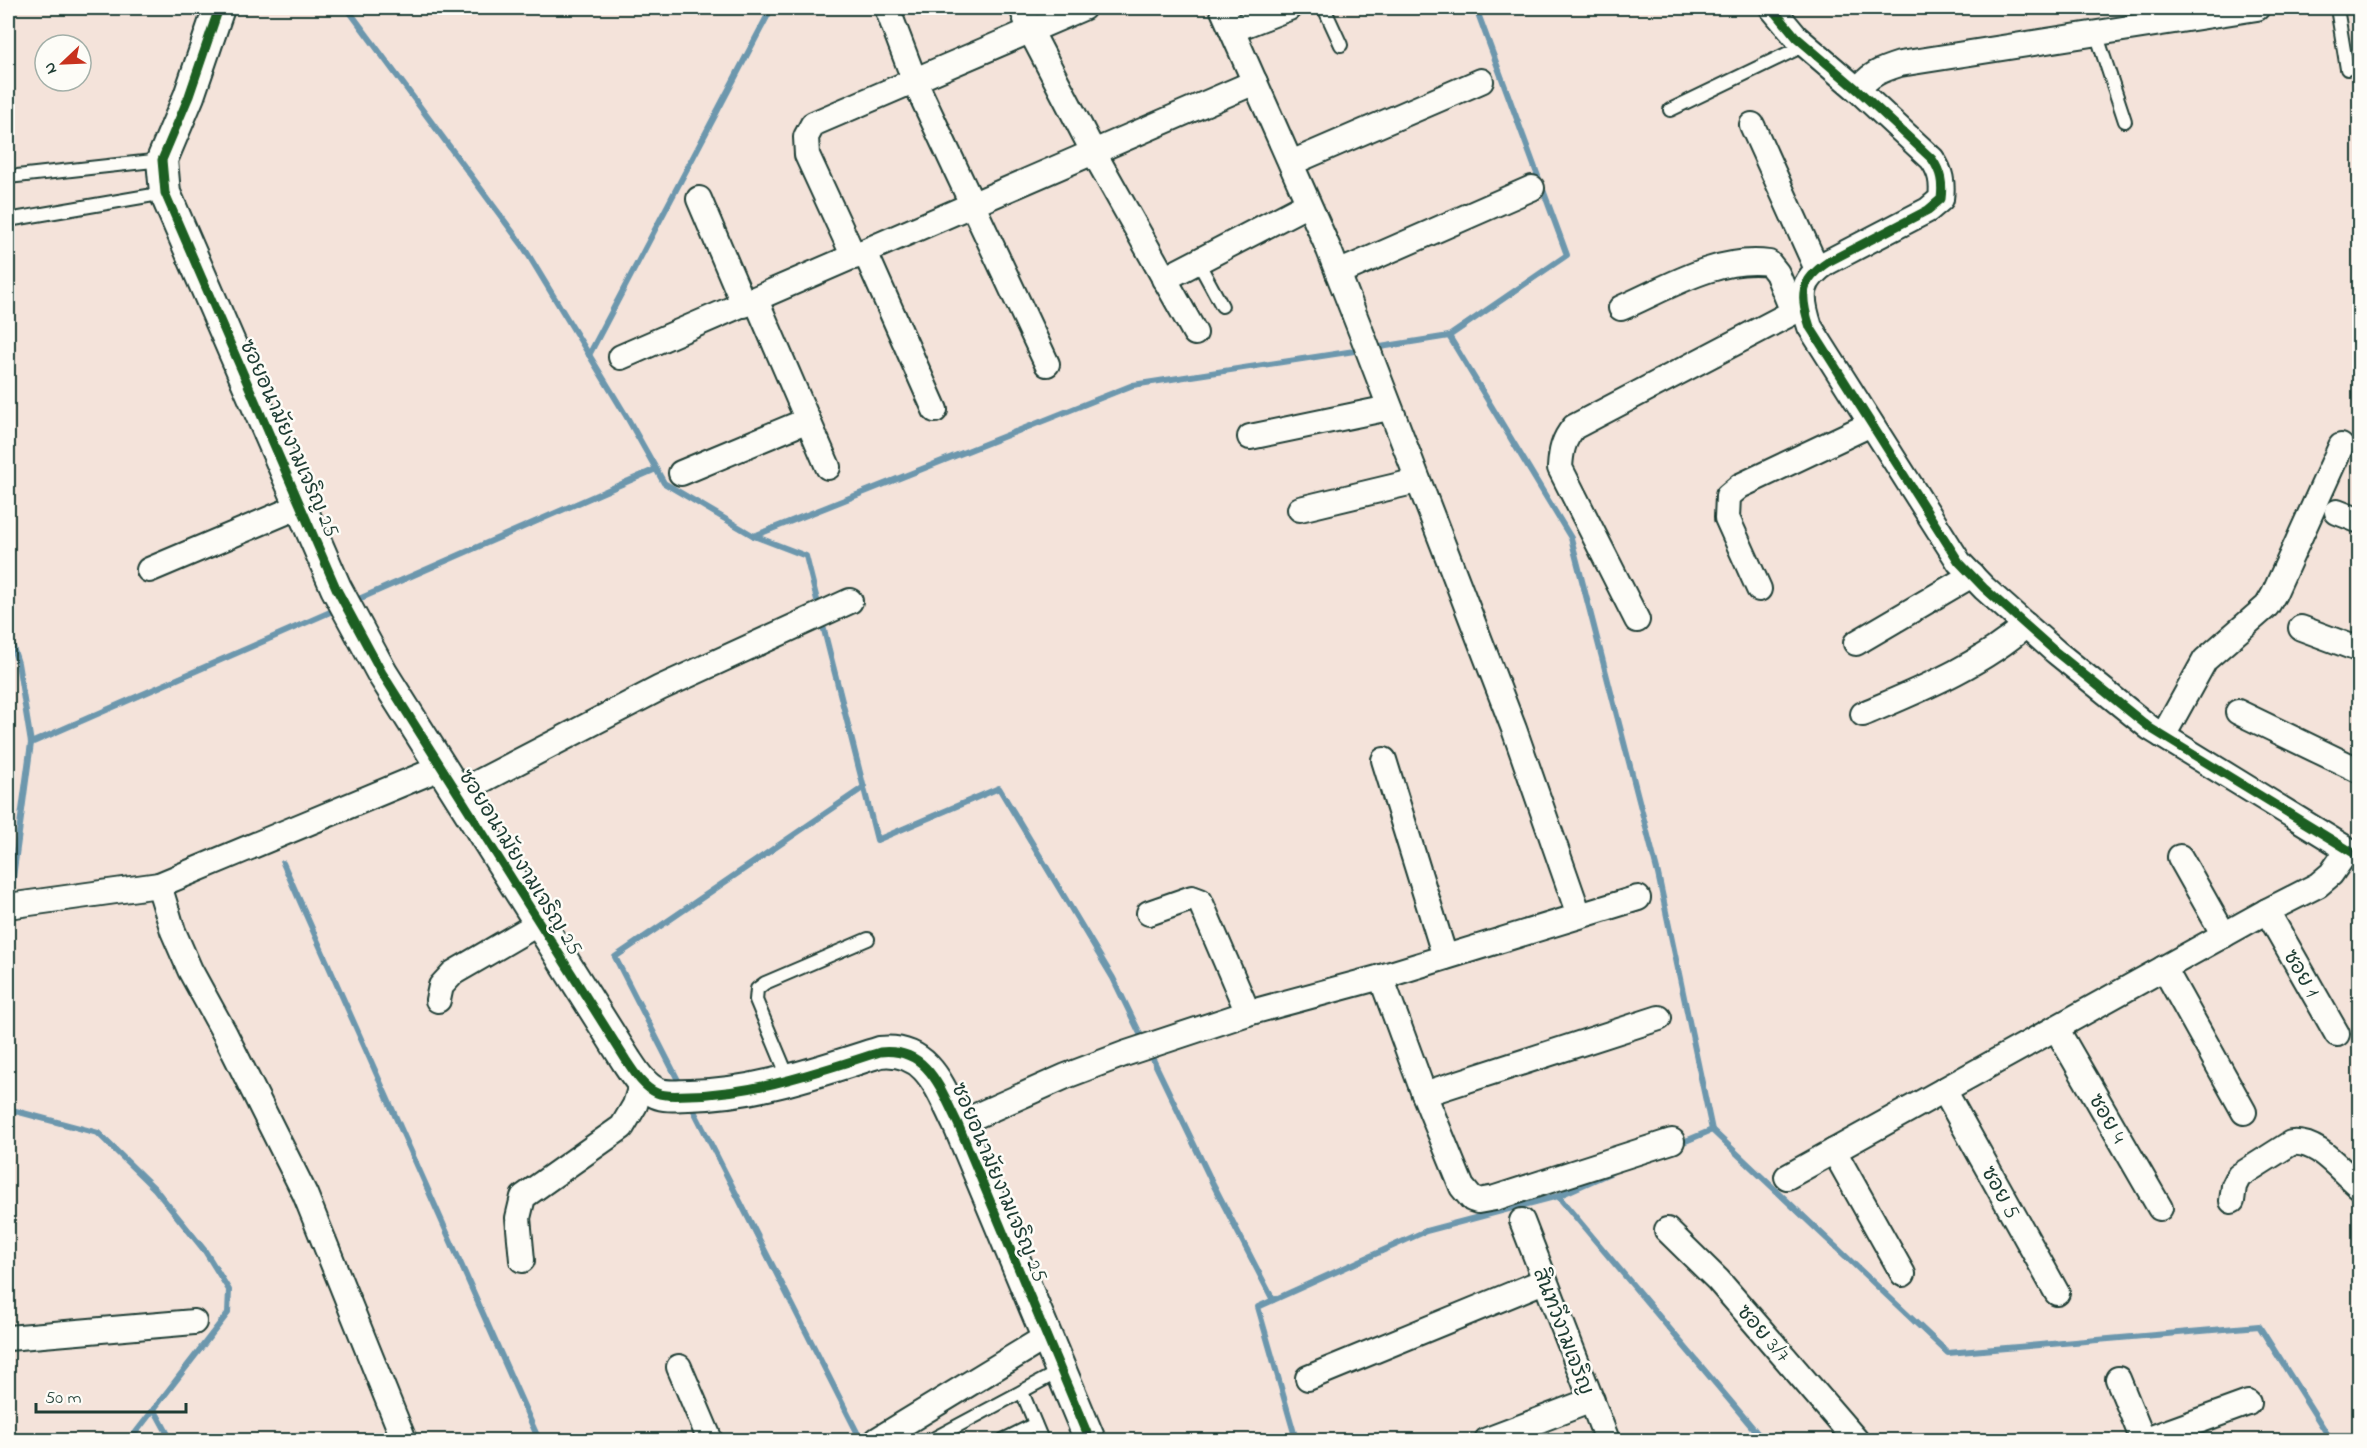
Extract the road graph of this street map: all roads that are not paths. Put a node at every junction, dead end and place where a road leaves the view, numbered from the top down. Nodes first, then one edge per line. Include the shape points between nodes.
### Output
1 (219, 8) edge
2 (887, 8) edge
3 (1083, 8) edge
4 (1222, 8) edge
5 (1289, 8) edge
6 (1324, 8) edge
7 (1772, 8) edge
8 (2257, 8) edge
9 (2337, 8) edge
10 (2150, 16) edge
11 (1026, 19) edge
12 (1232, 30) junction
13 (2096, 33) junction
14 (1341, 45) dead end
15 (1805, 45) junction
16 (2348, 69) dead end
17 (1481, 81) dead end
18 (915, 82) junction
19 (1255, 82) junction
20 (1859, 90) junction
21 (1670, 110) dead end
22 (2125, 121) dead end
23 (1752, 125) dead end
24 (1094, 153) junction
25 (162, 160) junction
26 (1291, 163) junction
27 (8, 177) edge
28 (1532, 188) dead end
29 (165, 193) junction
30 (699, 199) dead end
31 (1308, 204) junction
32 (973, 205) junction
33 (8, 220) edge
34 (859, 254) junction
35 (1198, 262) junction
36 (1817, 269) junction
37 (1338, 273) junction
38 (1164, 279) junction
39 (750, 302) junction
40 (1222, 306) dead end
41 (1621, 308) dead end
42 (1798, 310) junction
43 (1195, 333) dead end
44 (621, 357) dead end
45 (1047, 364) dead end
46 (1389, 408) junction
47 (935, 410) dead end
48 (808, 420) junction
49 (1871, 424) junction
50 (1250, 436) dead end
51 (2341, 446) dead end
52 (828, 467) dead end
53 (681, 473) dead end
54 (1417, 481) junction
55 (300, 506) junction
56 (1300, 509) dead end
57 (149, 570) dead end
58 (1972, 575) junction
59 (1759, 589) dead end
60 (850, 601) dead end
61 (1637, 620) dead end
62 (2026, 625) junction
63 (2301, 628) dead end
64 (1856, 643) dead end
65 (2360, 650) edge
66 (2238, 712) dead end
67 (1863, 714) dead end
68 (2163, 736) junction
69 (1384, 760) dead end
70 (440, 768) junction
71 (2360, 771) edge
72 (456, 794) junction
73 (2353, 854) edge
74 (2180, 857) dead end
75 (159, 885) junction
76 (1638, 898) dead end
77 (16, 905) edge
78 (2266, 911) junction
79 (1149, 913) dead end
80 (1579, 915) junction
81 (539, 923) junction
82 (2224, 935) junction
83 (868, 939) dead end
84 (1445, 957) junction
85 (2164, 968) junction
86 (1381, 977) junction
87 (438, 1000) dead end
88 (1248, 1014) junction
89 (1659, 1018) dead end
90 (2056, 1028) junction
91 (2337, 1034) dead end
92 (789, 1079) junction
93 (642, 1082) junction
94 (1944, 1090) junction
95 (1424, 1094) junction
96 (2244, 1112) dead end
97 (958, 1124) junction
98 (1672, 1141) dead end
99 (1834, 1151) junction
100 (1787, 1177) dead end
101 (2360, 1186) edge
102 (2232, 1201) dead end
103 (2160, 1208) dead end
104 (1522, 1221) dead end
105 (1667, 1230) dead end
106 (522, 1260) dead end
107 (1903, 1274) dead end
108 (1544, 1281) junction
109 (2057, 1293) dead end
110 (194, 1322) dead end
111 (1046, 1337) junction
112 (8, 1338) edge
113 (679, 1367) dead end
114 (1060, 1371) junction
115 (1308, 1378) dead end
116 (2118, 1379) dead end
117 (1022, 1392) junction
118 (1592, 1400) junction
119 (2248, 1403) dead end
120 (1035, 1424) junction
121 (886, 1435) edge
122 (404, 1440) edge
123 (710, 1440) edge
124 (931, 1440) edge
125 (1003, 1440) edge
126 (1042, 1440) edge
127 (1090, 1440) edge
128 (1487, 1440) edge
129 (1607, 1440) edge
130 (1856, 1440) edge
131 (2144, 1440) edge

1 - 25 street, ซอยอนามัยงามเจริญ 25
2 - 18 street
3 - 11 street
4 - 12 street
5 - 12 street
6 - 14 lane
7 - 15 street
8 - 10 street
9 - 16 lane
10 - 13 street
11 - 18 street
11 - 24 street
12 - 19 street
13 - 20 street via 1900,64 1873,75
13 - 22 lane
15 - 20 street
15 - 21 lane
17 - 26 street
18 - 32 street
18 - 34 street via 813,124 808,130 807,155
19 - 24 street
19 - 26 street
20 - 36 street via 1932,159 1943,187 1941,199 1928,210
23 - 36 street
24 - 32 street
24 - 38 street
25 - 27 lane
25 - 29 street, ซอยอนามัยงามเจริญ 25
26 - 31 street
28 - 37 street
29 - 33 lane
29 - 55 street, ซอยอนามัยงามเจริญ 25
30 - 39 street
31 - 35 street
31 - 37 street
32 - 34 street
32 - 45 street
34 - 39 street
34 - 47 street
35 - 38 street
35 - 40 lane
36 - 42 street via 1803,287
37 - 46 street
38 - 43 street
39 - 44 street
39 - 48 street
41 - 42 street via 1719,266 1753,261 1769,263
42 - 49 street
42 - 61 street via 1574,427 1565,438 1560,468
46 - 50 street
46 - 54 street
48 - 52 street
48 - 53 street
49 - 58 street via 1959,562
49 - 59 street via 1728,495 1727,518
51 - 68 street via 2267,606 2205,660
54 - 56 street
54 - 80 street via 1514,729
55 - 57 street
55 - 70 street, ซอยอนามัยงามเจริญ 25 via 346,607
58 - 62 street
58 - 64 street
60 - 72 street via 660,688
62 - 67 street via 2008,641 1944,678
62 - 68 street
63 - 65 street
66 - 71 street
68 - 73 street
69 - 84 street
70 - 72 street, ซอยอนามัยงามเจริญ 25
70 - 75 street
72 - 81 street, ซอยอนามัยงามเจริญ 25
73 - 78 street via 2318,885
74 - 82 street
75 - 77 street
75 - 122 street via 190,970 305,1194
76 - 80 street
78 - 82 street
78 - 91 street, ซอย 1
79 - 88 street via 1192,898 1200,901
80 - 84 street
81 - 87 street via 453,973 441,986
81 - 93 street, ซอยอนามัยงามเจริญ 25
82 - 85 street
83 - 92 lane via 757,989 756,1000
84 - 86 street
85 - 90 street
85 - 96 street
86 - 88 street
86 - 95 street
88 - 97 street via 1124,1054
89 - 95 street
90 - 94 street
90 - 103 street, ซอย 4
92 - 93 street, ซอยอนามัยงามเจริญ 25 via 736,1093 686,1095 658,1093
92 - 97 street, ซอยอนามัยงามเจริญ 25 via 880,1052 908,1054 925,1066 937,1082
93 - 106 street via 622,1127 523,1197 518,1218
94 - 99 street
94 - 109 street, ซอย 5
95 - 98 street via 1462,1187 1478,1201
97 - 111 street, ซอยอนามัยงามเจริญ 25
99 - 100 street
99 - 107 street
101 - 102 street via 2319,1151 2299,1142 2291,1143 2240,1176
104 - 108 street, สินทวีงามเจริญ
105 - 130 street, ซอย 3/7 via 1718,1280
108 - 115 street
108 - 118 street, สินทวีงามเจริญ
110 - 112 street
111 - 114 street, ซอยอนามัยงามเจริญ 25
111 - 121 street
113 - 123 street
114 - 117 lane
114 - 127 street, ซอยอนามัยงามเจริญ 25
116 - 131 street
117 - 120 lane
117 - 124 lane
118 - 128 street
118 - 129 street, สินทวีงามเจริญ
119 - 131 street
120 - 125 lane
120 - 126 lane

